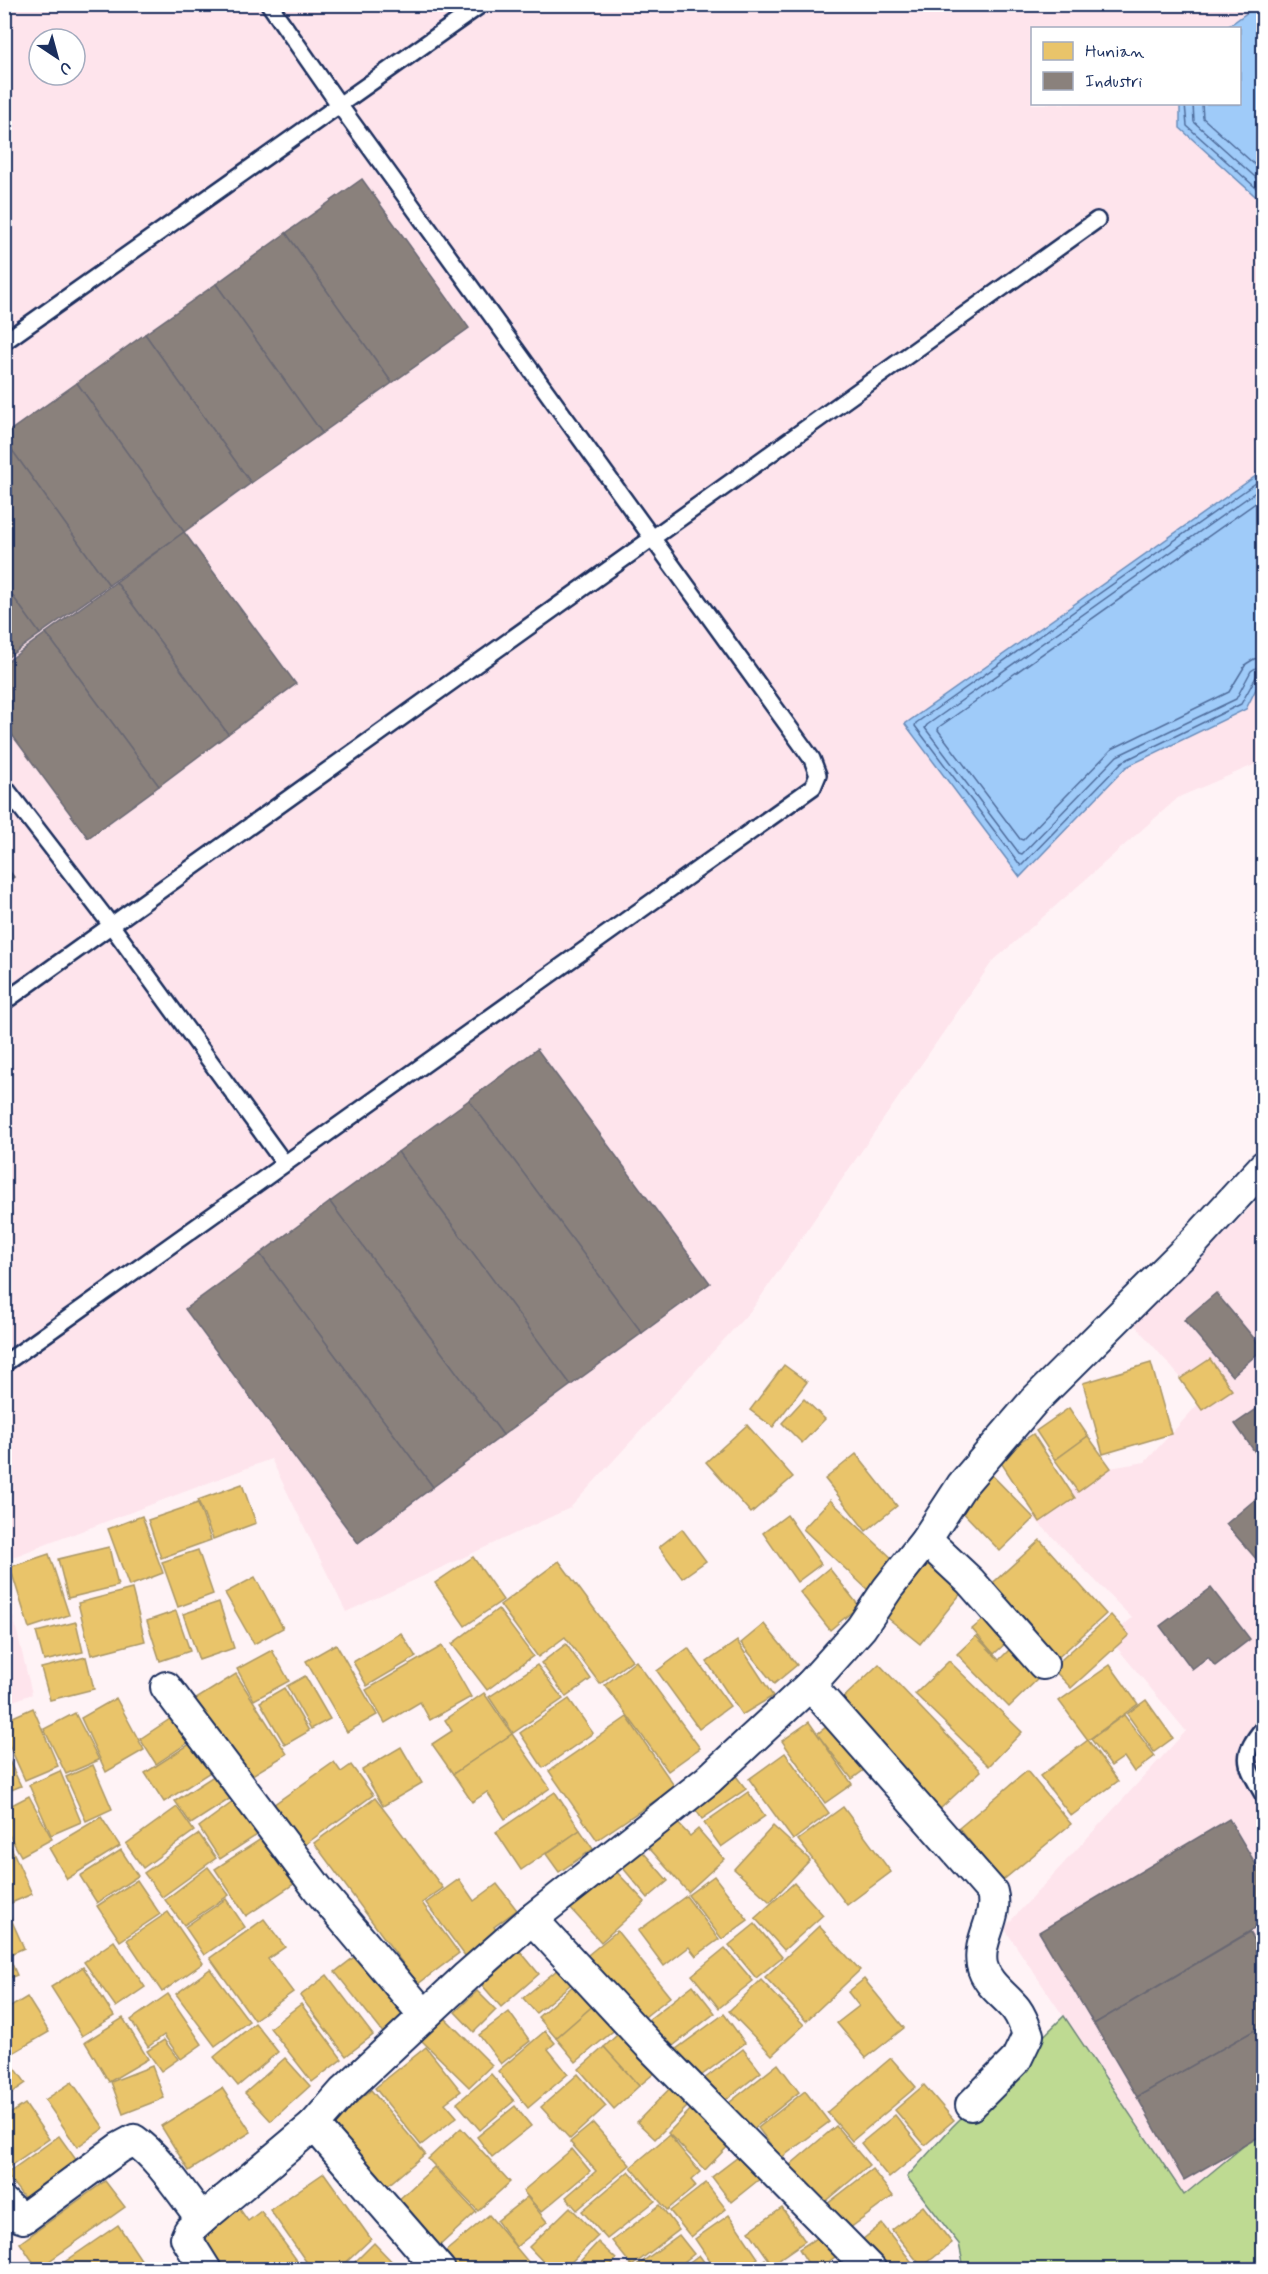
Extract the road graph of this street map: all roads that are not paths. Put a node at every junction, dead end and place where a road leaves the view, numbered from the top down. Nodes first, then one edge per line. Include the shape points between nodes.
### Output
1 (269, 4) edge
2 (482, 4) edge
3 (340, 106) junction
4 (1097, 220) dead end
5 (4, 342) edge
6 (652, 540) junction
7 (4, 786) edge
8 (111, 925) junction
9 (4, 1002) edge
10 (284, 1163) junction
11 (1263, 1166) edge
12 (4, 1364) edge
13 (926, 1540) junction
14 (1043, 1664) dead end
15 (810, 1685) junction
16 (166, 1687) dead end
17 (1263, 1727) edge
18 (1263, 1796) edge
19 (532, 1919) junction
20 (424, 2015) junction
21 (971, 2104) dead end
22 (314, 2125) junction
23 (4, 2203) edge
24 (202, 2219) junction
25 (206, 2270) edge
26 (440, 2270) edge
27 (871, 2270) edge

1 - 3 lane
2 - 3 lane
3 - 5 lane
3 - 6 lane
4 - 6 lane
6 - 8 lane
6 - 10 lane via 812,759 818,775 813,787
7 - 8 lane
8 - 9 lane
8 - 10 lane
10 - 12 lane
11 - 13 street via 1033,1402 962,1485
13 - 14 street via 969,1581
13 - 15 street via 861,1628
15 - 19 street via 708,1780
15 - 21 street via 992,1892 994,1902 981,1954 983,1967 987,1978 1018,2011 1028,2035 1016,2060
16 - 20 street via 318,1889
17 - 18 lane via 1249,1746 1246,1758
19 - 20 street
19 - 27 street
20 - 22 street
22 - 24 street
22 - 26 street
23 - 24 street via 24,2218 134,2140
24 - 25 street via 186,2238

